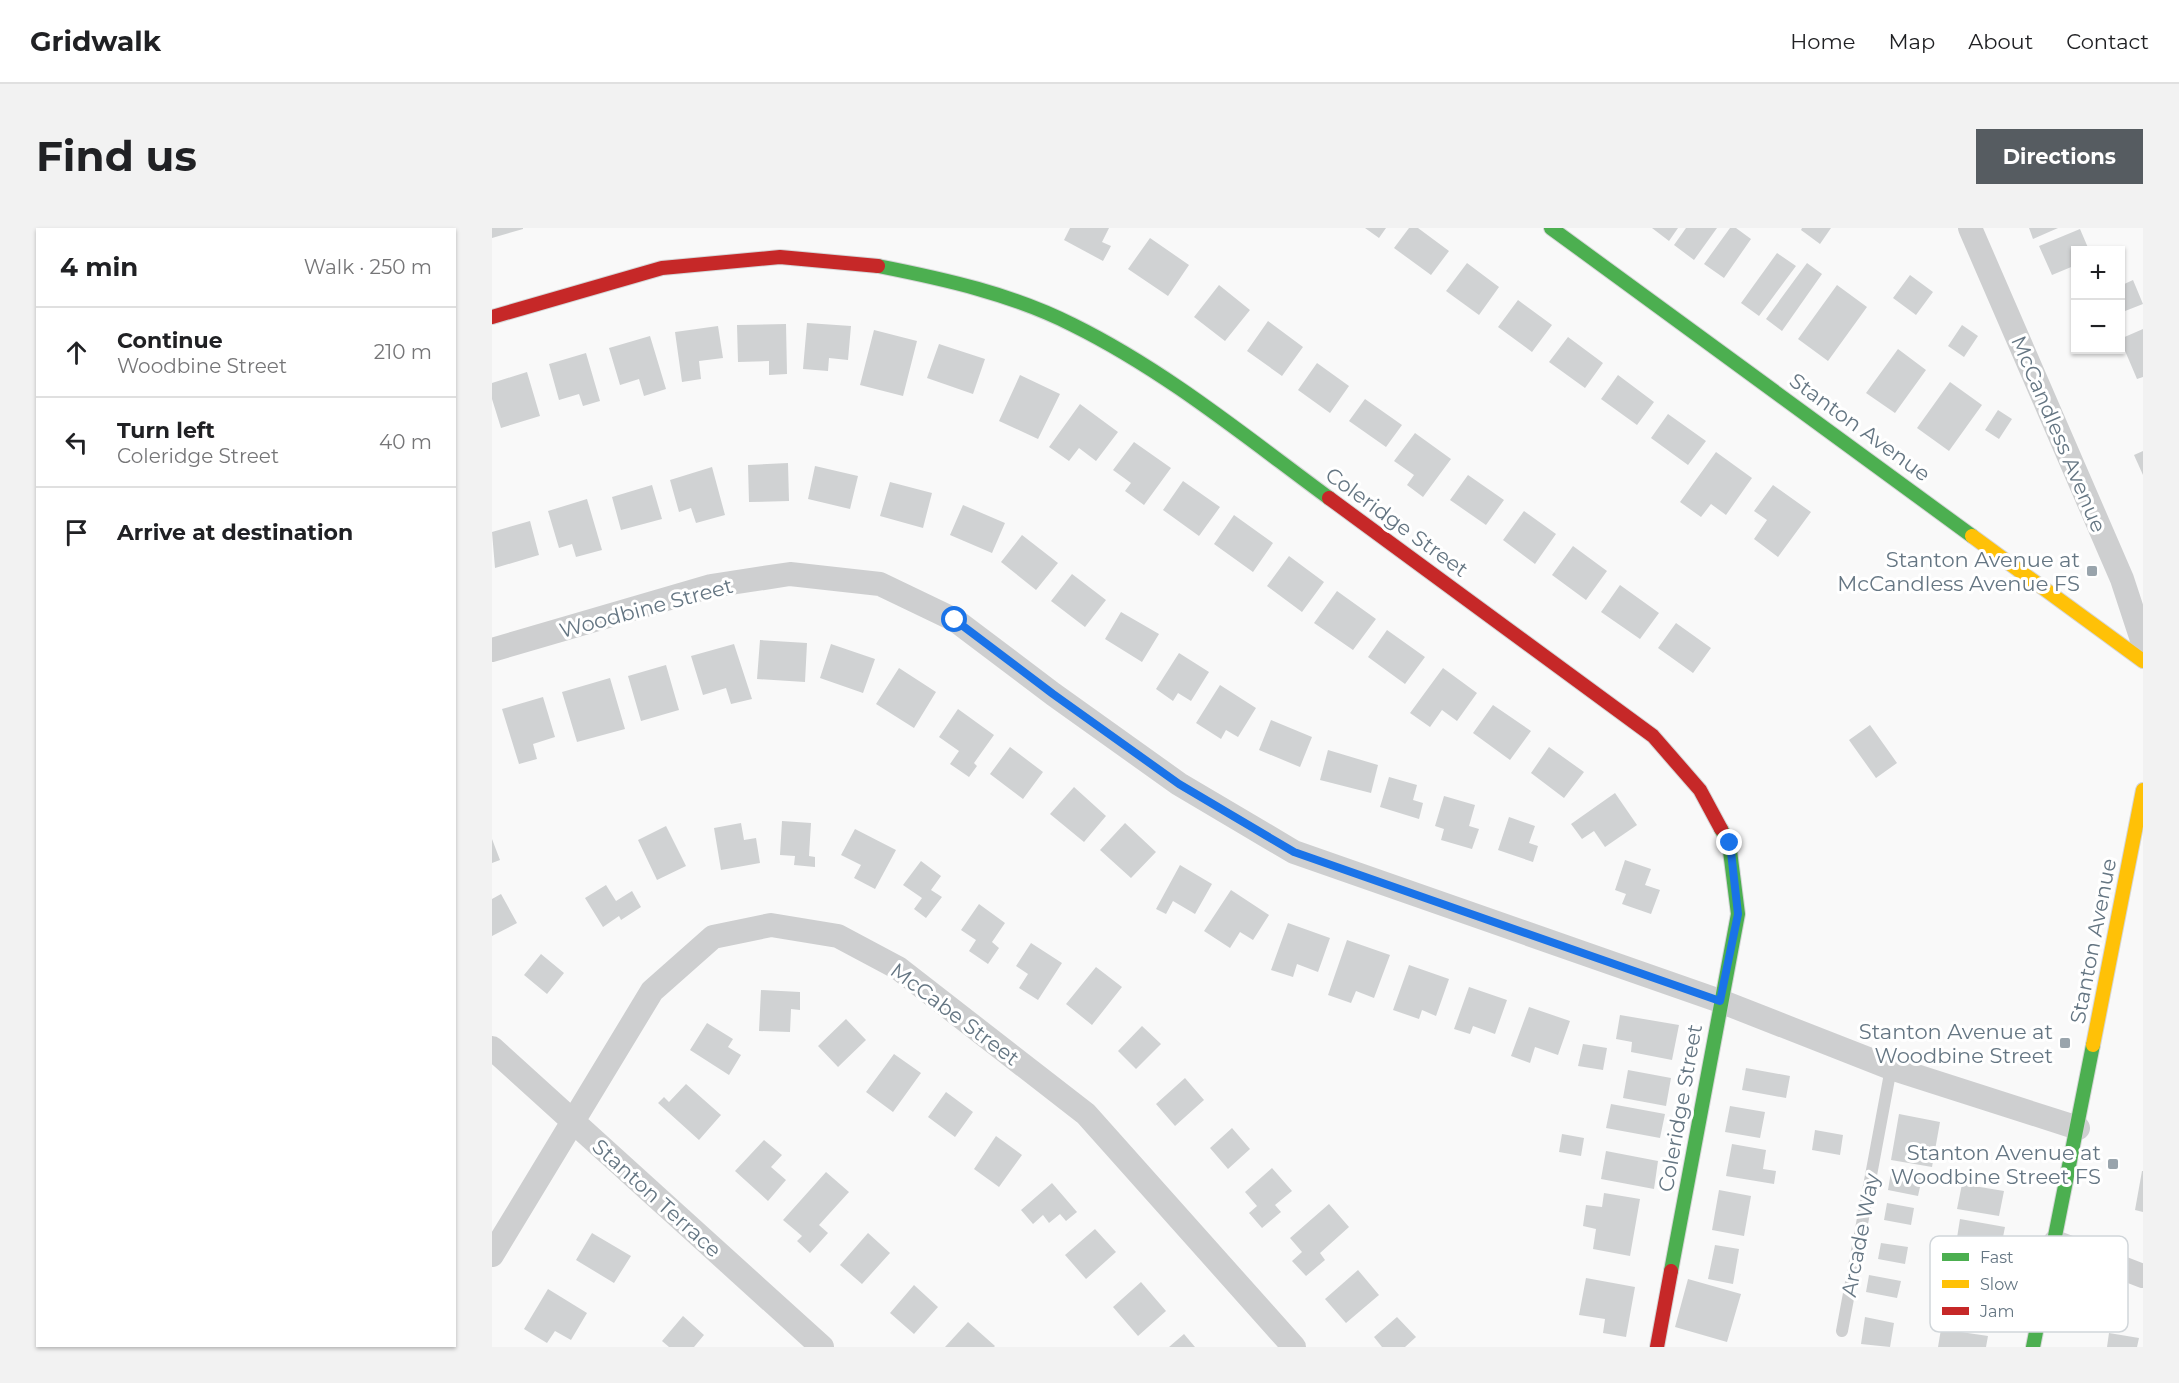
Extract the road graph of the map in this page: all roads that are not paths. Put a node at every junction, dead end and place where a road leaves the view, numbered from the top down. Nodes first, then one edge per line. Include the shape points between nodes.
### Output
1 (1551, 228) edge
2 (1970, 228) edge
3 (492, 317) edge
4 (2143, 643) edge
5 (492, 650) edge
6 (2143, 661) edge
7 (2143, 790) edge
8 (1720, 1001) junction
9 (492, 1048) edge
10 (1891, 1068) junction
11 (573, 1120) junction
12 (2078, 1128) junction
13 (2056, 1236) edge
14 (492, 1255) edge
15 (2128, 1270) edge
16 (2143, 1276) edge
17 (1842, 1331) dead end
18 (2036, 1332) edge
19 (822, 1347) edge
20 (1294, 1347) edge
21 (1657, 1347) edge
22 (2033, 1347) edge

1 - 6 street, Stanton Avenue
2 - 4 street, McCandless Avenue via 2122,579
3 - 8 street, Coleridge Street via 662,268 780,257 869,264 964,283 1072,324 1165,377 1653,736 1700,790 1730,843 1738,914
5 - 8 street, Woodbine Street via 711,586 790,574 880,584 955,620 1179,784 1294,852
7 - 12 street, Stanton Avenue
8 - 10 street, Woodbine Street
8 - 21 street, Coleridge Street
9 - 11 street, Stanton Terrace
10 - 12 street, Woodbine Street
10 - 17 lane, Arcade Way
11 - 14 street, McCabe Street
11 - 19 street, Stanton Terrace
11 - 20 street, McCabe Street via 652,991 713,937 771,925 838,936 898,968 1086,1114
12 - 13 street, Stanton Avenue
15 - 16 street
18 - 22 street, Stanton Avenue

